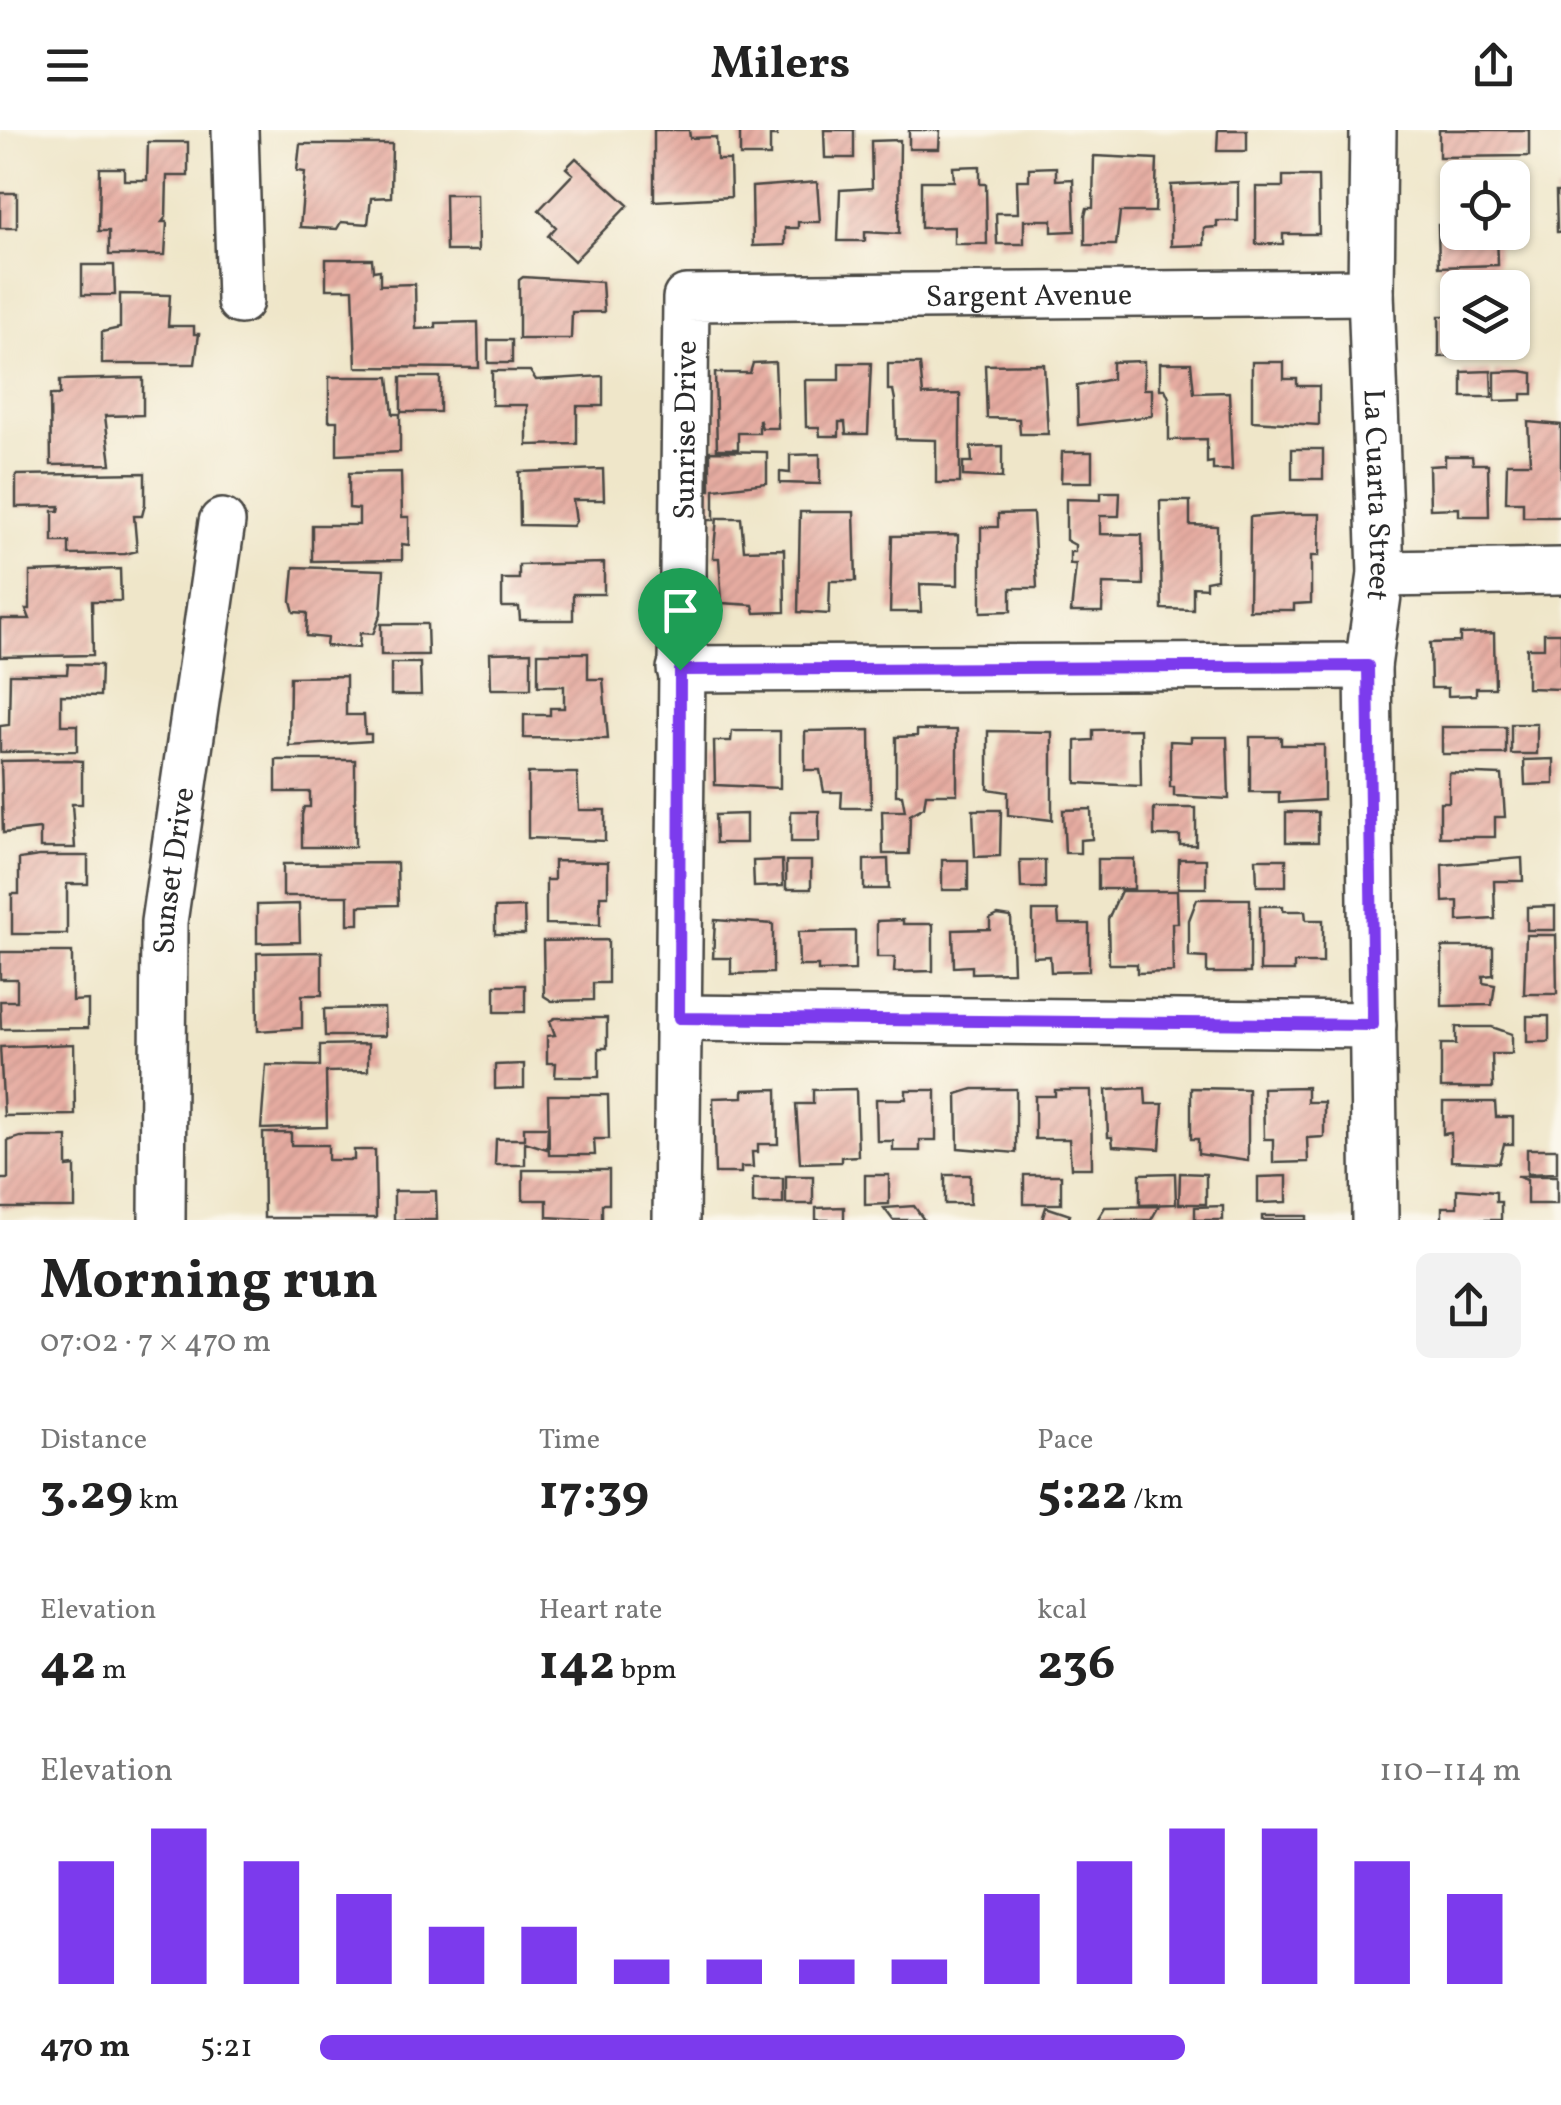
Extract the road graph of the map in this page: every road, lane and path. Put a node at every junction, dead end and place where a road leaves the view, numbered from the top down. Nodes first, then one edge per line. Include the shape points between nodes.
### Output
1 (235, 130) edge
2 (1373, 130) edge
3 (1371, 292) junction
4 (686, 298) joint
5 (240, 301) dead end
6 (222, 522) dead end
7 (1561, 572) edge
8 (1381, 574) junction
9 (1368, 666) junction
10 (680, 670) junction
11 (679, 1018) junction
12 (1373, 1025) junction
13 (162, 1220) edge
14 (676, 1220) edge
15 (1375, 1220) edge

1 - 5 street
2 - 3 street, La Cuarta Street
3 - 4 street, Sargent Avenue
3 - 8 street, La Cuarta Street
4 - 10 street, Sunrise Drive
6 - 13 street, Sunset Drive via 164,922
7 - 8 street
8 - 9 street, La Cuarta Street
9 - 10 street
9 - 12 street, La Cuarta Street
10 - 11 street, Sunrise Drive
11 - 12 street
11 - 14 street, Sunrise Drive
12 - 15 street, La Cuarta Street

